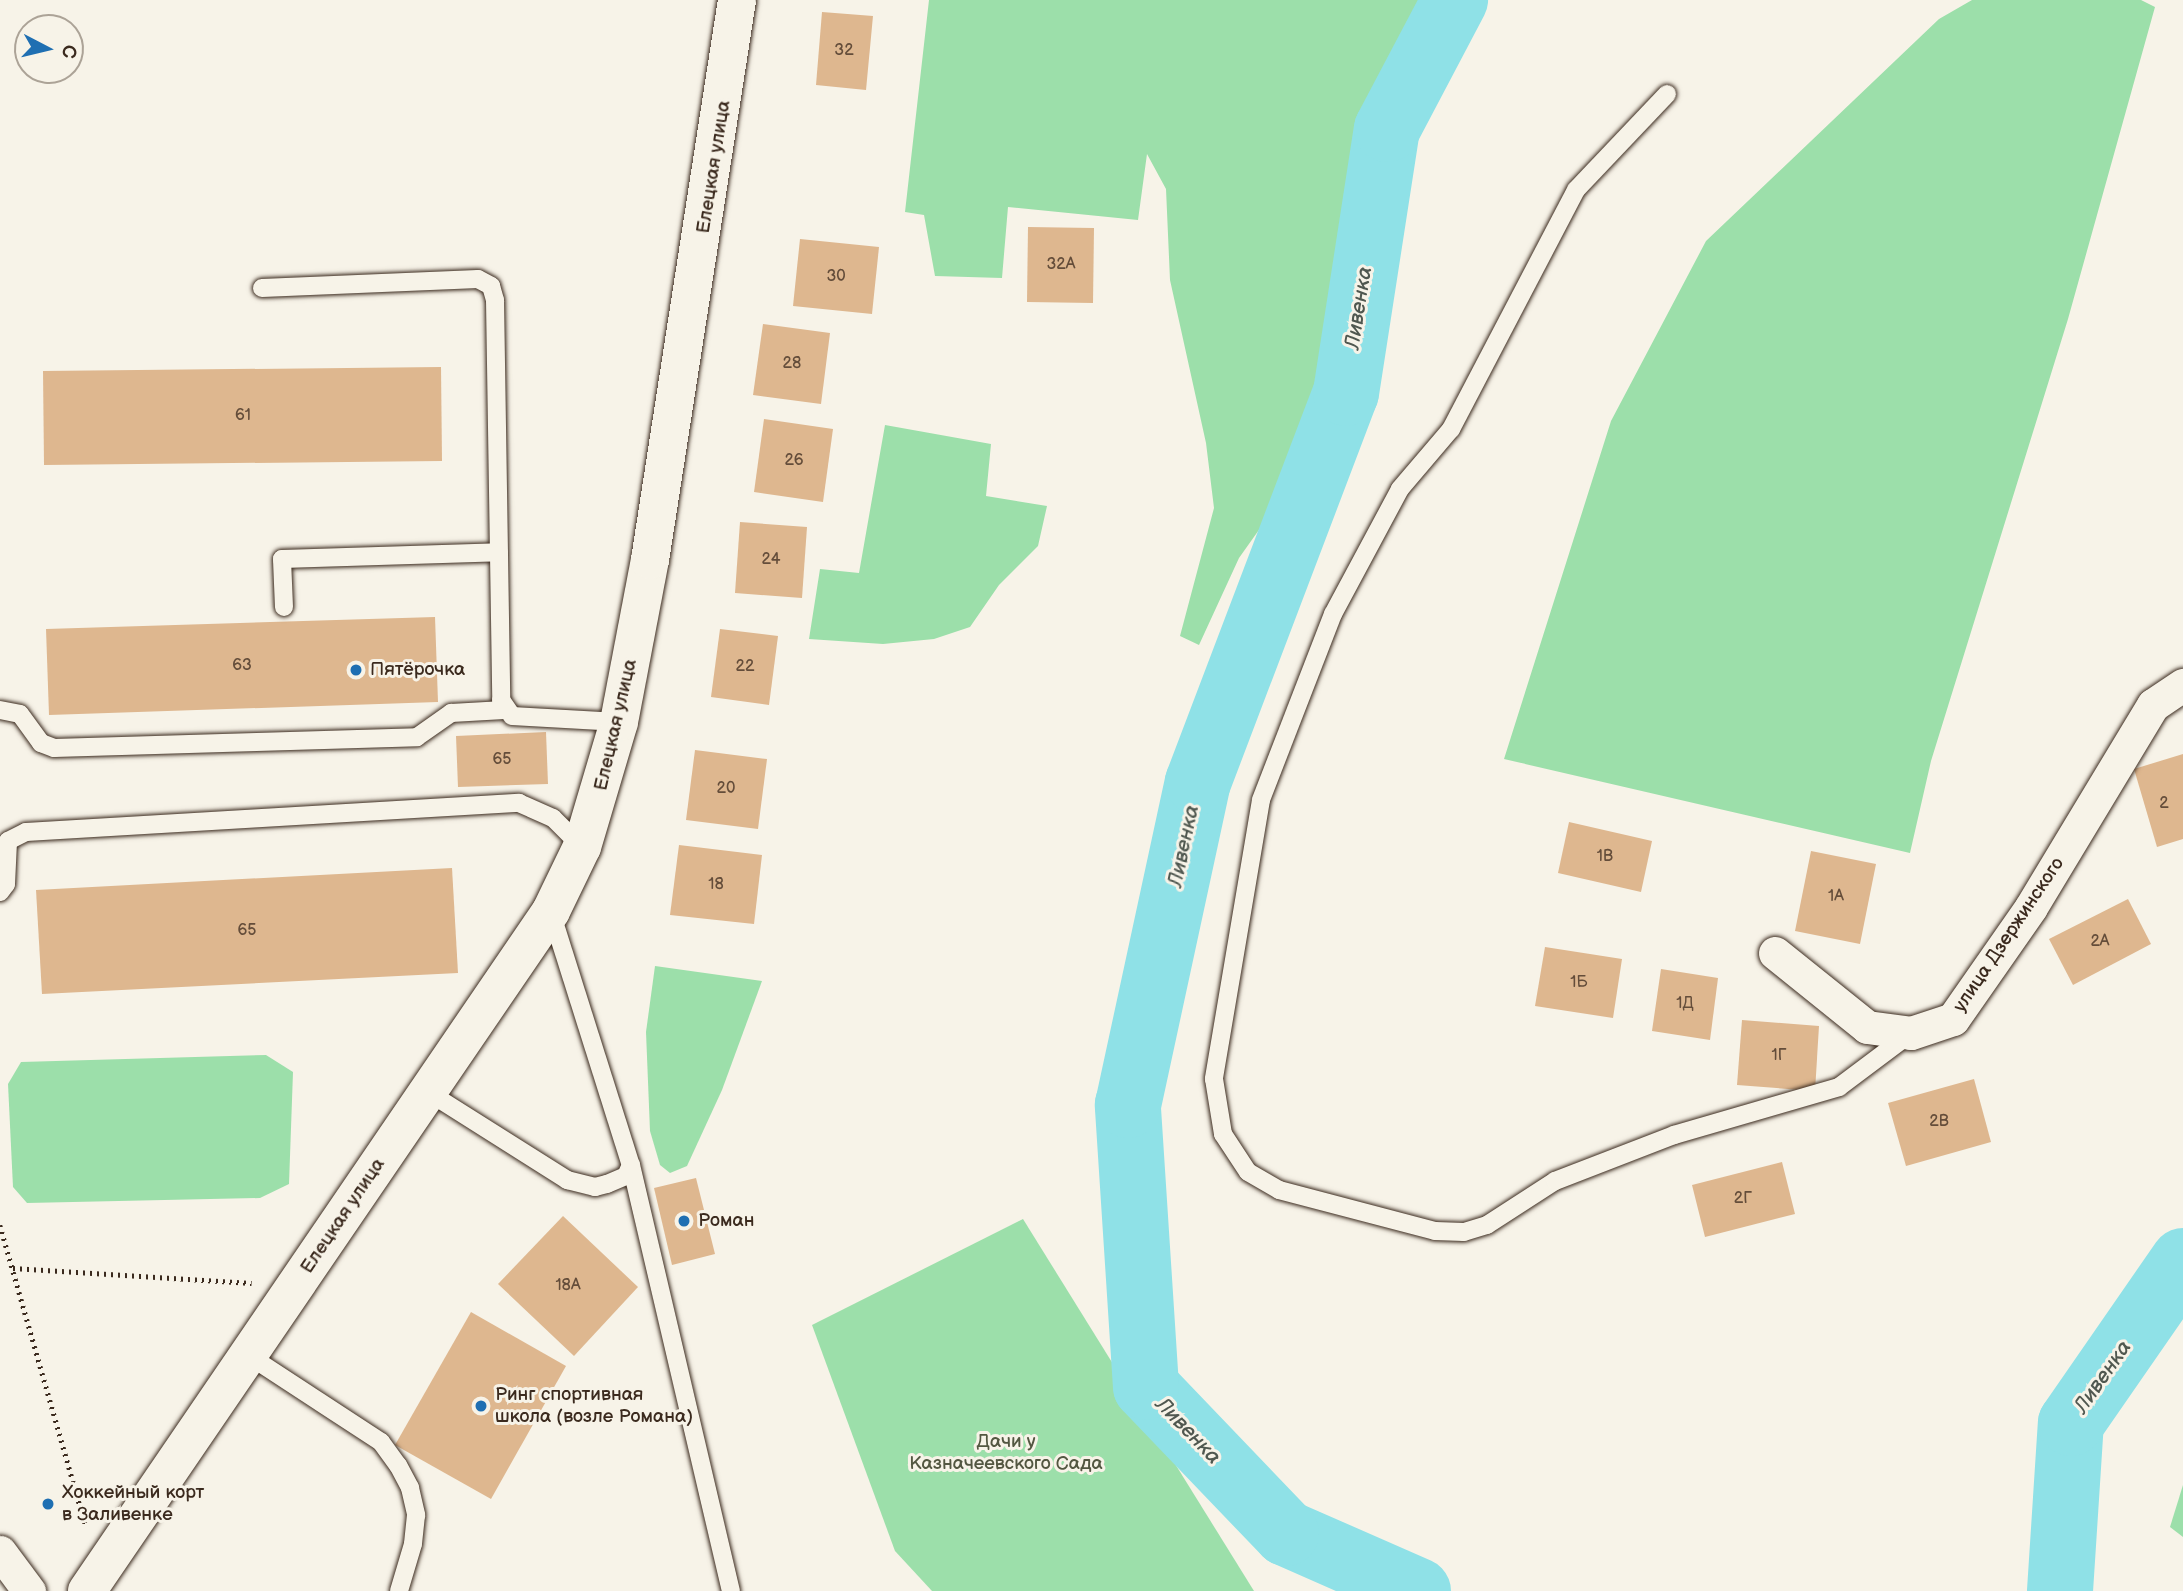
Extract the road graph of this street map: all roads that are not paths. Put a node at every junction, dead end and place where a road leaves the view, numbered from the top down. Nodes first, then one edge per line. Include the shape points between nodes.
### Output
1 (737, 0) edge
2 (1667, 94) dead end
3 (262, 288) dead end
4 (499, 552) junction
5 (284, 607) dead end
6 (2183, 685) edge
7 (0, 710) edge
8 (504, 710) junction
9 (619, 722) junction
10 (583, 847) junction
11 (0, 892) edge
12 (551, 911) junction
13 (1775, 953) dead end
14 (1911, 1033) junction
15 (428, 1092) junction
16 (631, 1165) junction
17 (247, 1355) junction
18 (0, 1552) edge
19 (29, 1591) edge
20 (87, 1591) edge
21 (399, 1591) edge
22 (731, 1591) edge

1 - 9 street, Елецкая улица via 659,506
2 - 14 lane via 1576,190 1451,429 1400,489 1333,614 1261,800 1214,1079 1223,1134 1248,1172 1279,1190 1435,1231 1464,1232 1487,1225 1555,1181 1674,1135 1839,1087
3 - 4 lane via 478,279 491,286 495,300
4 - 5 lane via 282,559
4 - 8 lane
6 - 14 street, улица Дзержинского via 2153,705 2031,908 1953,1019
7 - 8 lane via 20,714 41,743 54,748 417,737 451,713
8 - 9 lane via 512,716
9 - 10 street, Елецкая улица
10 - 11 lane via 553,818 519,803 26,832 8,841 6,884
10 - 12 street, Елецкая улица
12 - 15 street, Елецкая улица
12 - 16 lane
13 - 14 street, улица Дзержинского via 1867,1027
15 - 16 lane via 567,1180 594,1187 607,1184 625,1176
15 - 17 street, Елецкая улица
16 - 22 lane
17 - 20 street, Елецкая улица
17 - 21 lane via 382,1443 398,1465 410,1488 416,1515
18 - 19 street

